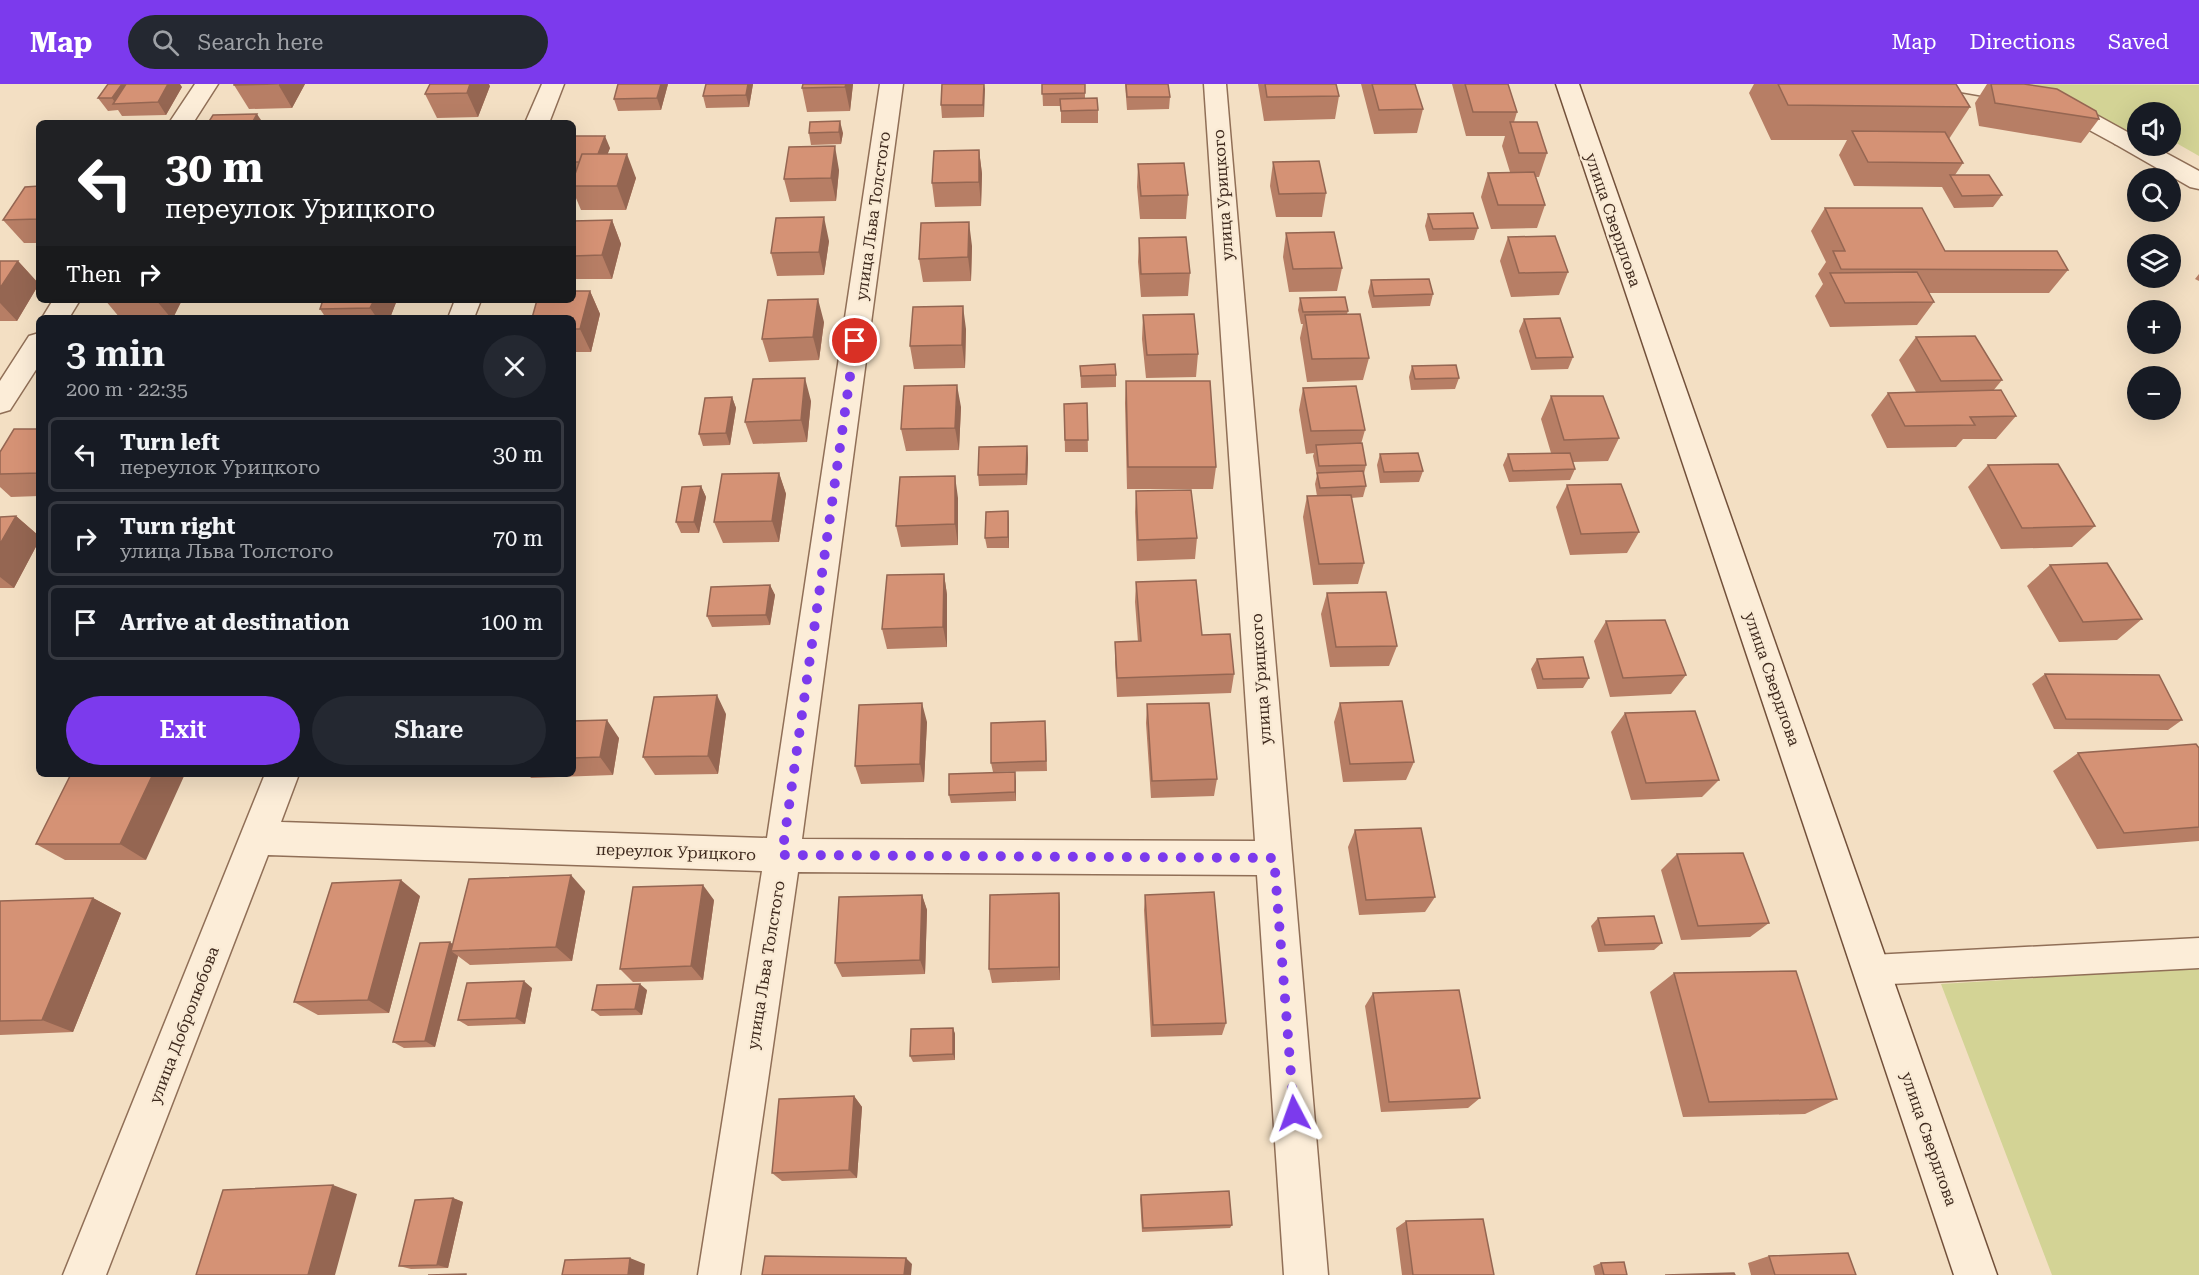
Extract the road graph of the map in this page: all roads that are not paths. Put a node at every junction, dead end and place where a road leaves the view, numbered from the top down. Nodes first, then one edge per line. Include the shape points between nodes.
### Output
1 (206, 84) edge
2 (553, 84) edge
3 (892, 84) edge
4 (1215, 84) edge
5 (1567, 84) edge
6 (1955, 84) edge
7 (183, 120) edge
8 (538, 120) edge
9 (2199, 181) edge
10 (36, 348) edge
11 (0, 403) edge
12 (281, 777) edge
13 (257, 838) junction
14 (782, 855) junction
15 (1274, 858) junction
16 (2199, 953) edge
17 (1872, 970) junction
18 (86, 1275) edge
19 (719, 1275) edge
20 (1306, 1275) edge
21 (1976, 1275) edge

1 - 7 street
2 - 8 street
3 - 14 street, улица Льва Толстого
4 - 15 street, улица Урицкого
5 - 17 street, улица Свердлова
6 - 9 street via 2054,101
10 - 11 street
12 - 13 street, улица Добролюбова
13 - 14 street, переулок Урицкого
13 - 18 street, улица Добролюбова
14 - 15 street, переулок Урицкого
14 - 19 street, улица Льва Толстого
15 - 20 street, улица Урицкого
16 - 17 lane
17 - 21 street, улица Свердлова

